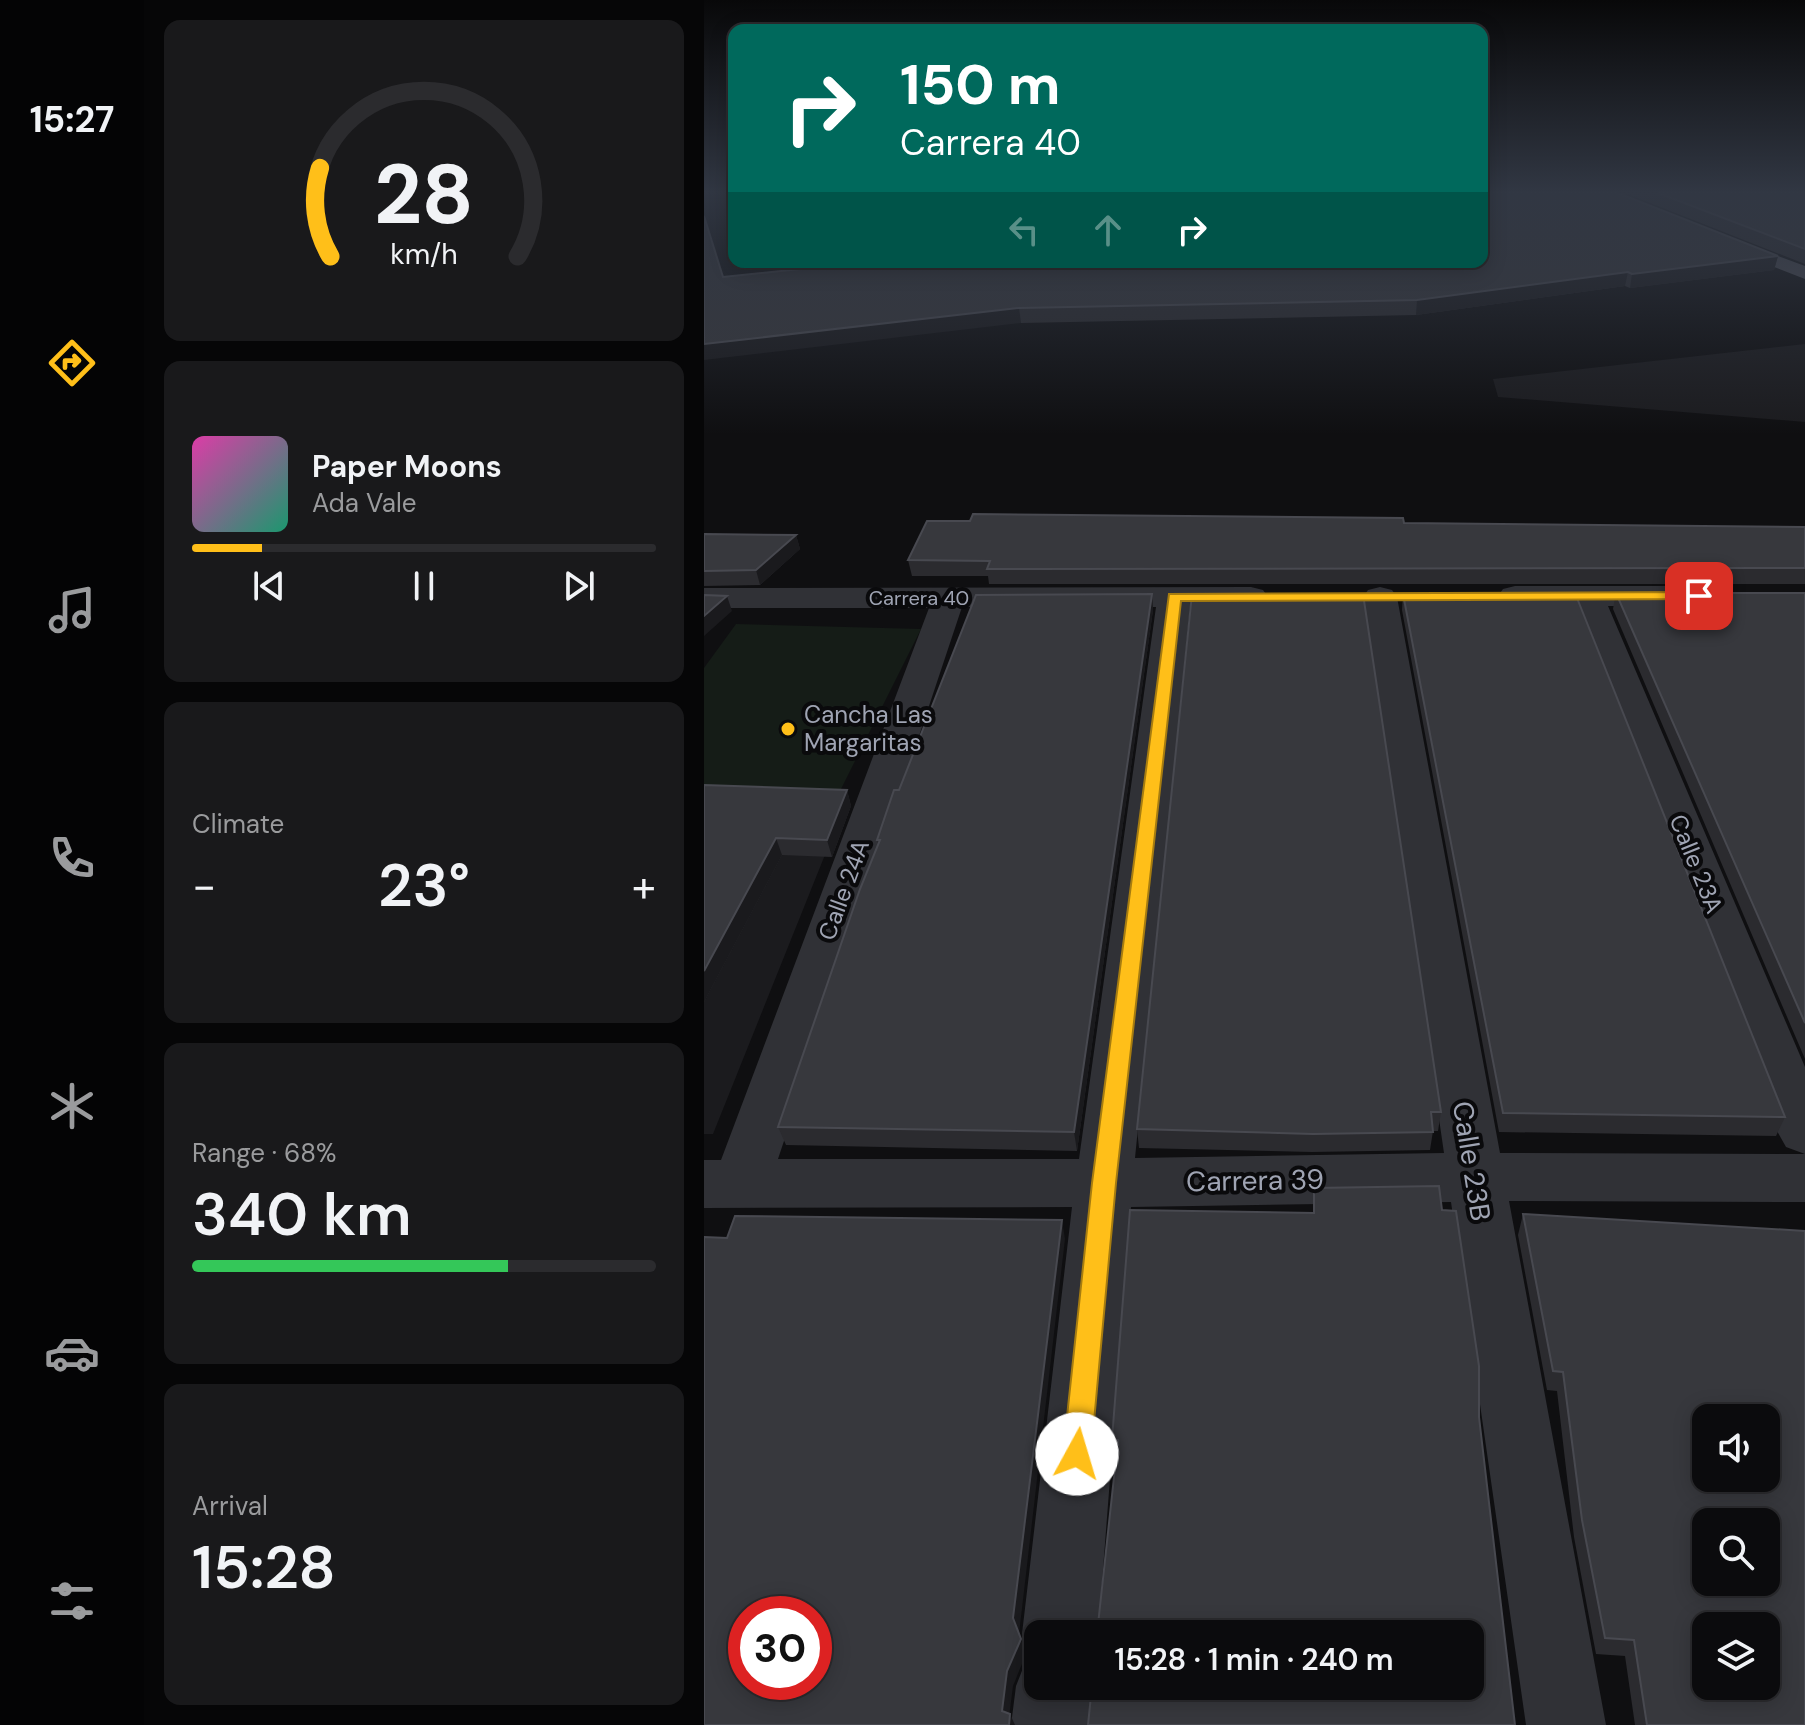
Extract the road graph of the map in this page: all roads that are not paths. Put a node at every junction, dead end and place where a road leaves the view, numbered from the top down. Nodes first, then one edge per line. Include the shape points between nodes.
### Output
1 (1587, 596) junction
2 (1708, 596) edge
3 (1174, 597) junction
4 (1285, 597) edge
5 (1380, 597) dead end
6 (1492, 597) edge
7 (704, 598) edge
8 (949, 598) junction
9 (1805, 1131) edge
10 (1474, 1177) junction
11 (1805, 1178) edge
12 (1104, 1183) junction
13 (722, 1184) edge
14 (1061, 1620) edge
15 (1054, 1700) edge
16 (1051, 1725) edge
17 (1566, 1725) edge

1 - 2 street
1 - 6 street
1 - 9 street, Calle 23A
3 - 4 street, Carrera 40
3 - 8 street, Carrera 40
3 - 12 street
5 - 10 street, Calle 23B
7 - 8 street, Carrera 40
8 - 13 street, Calle 24A
10 - 11 street, Carrera 39
10 - 12 street, Carrera 39
10 - 17 street, Calle 23B
12 - 13 street, Carrera 39
12 - 14 street
15 - 16 street

